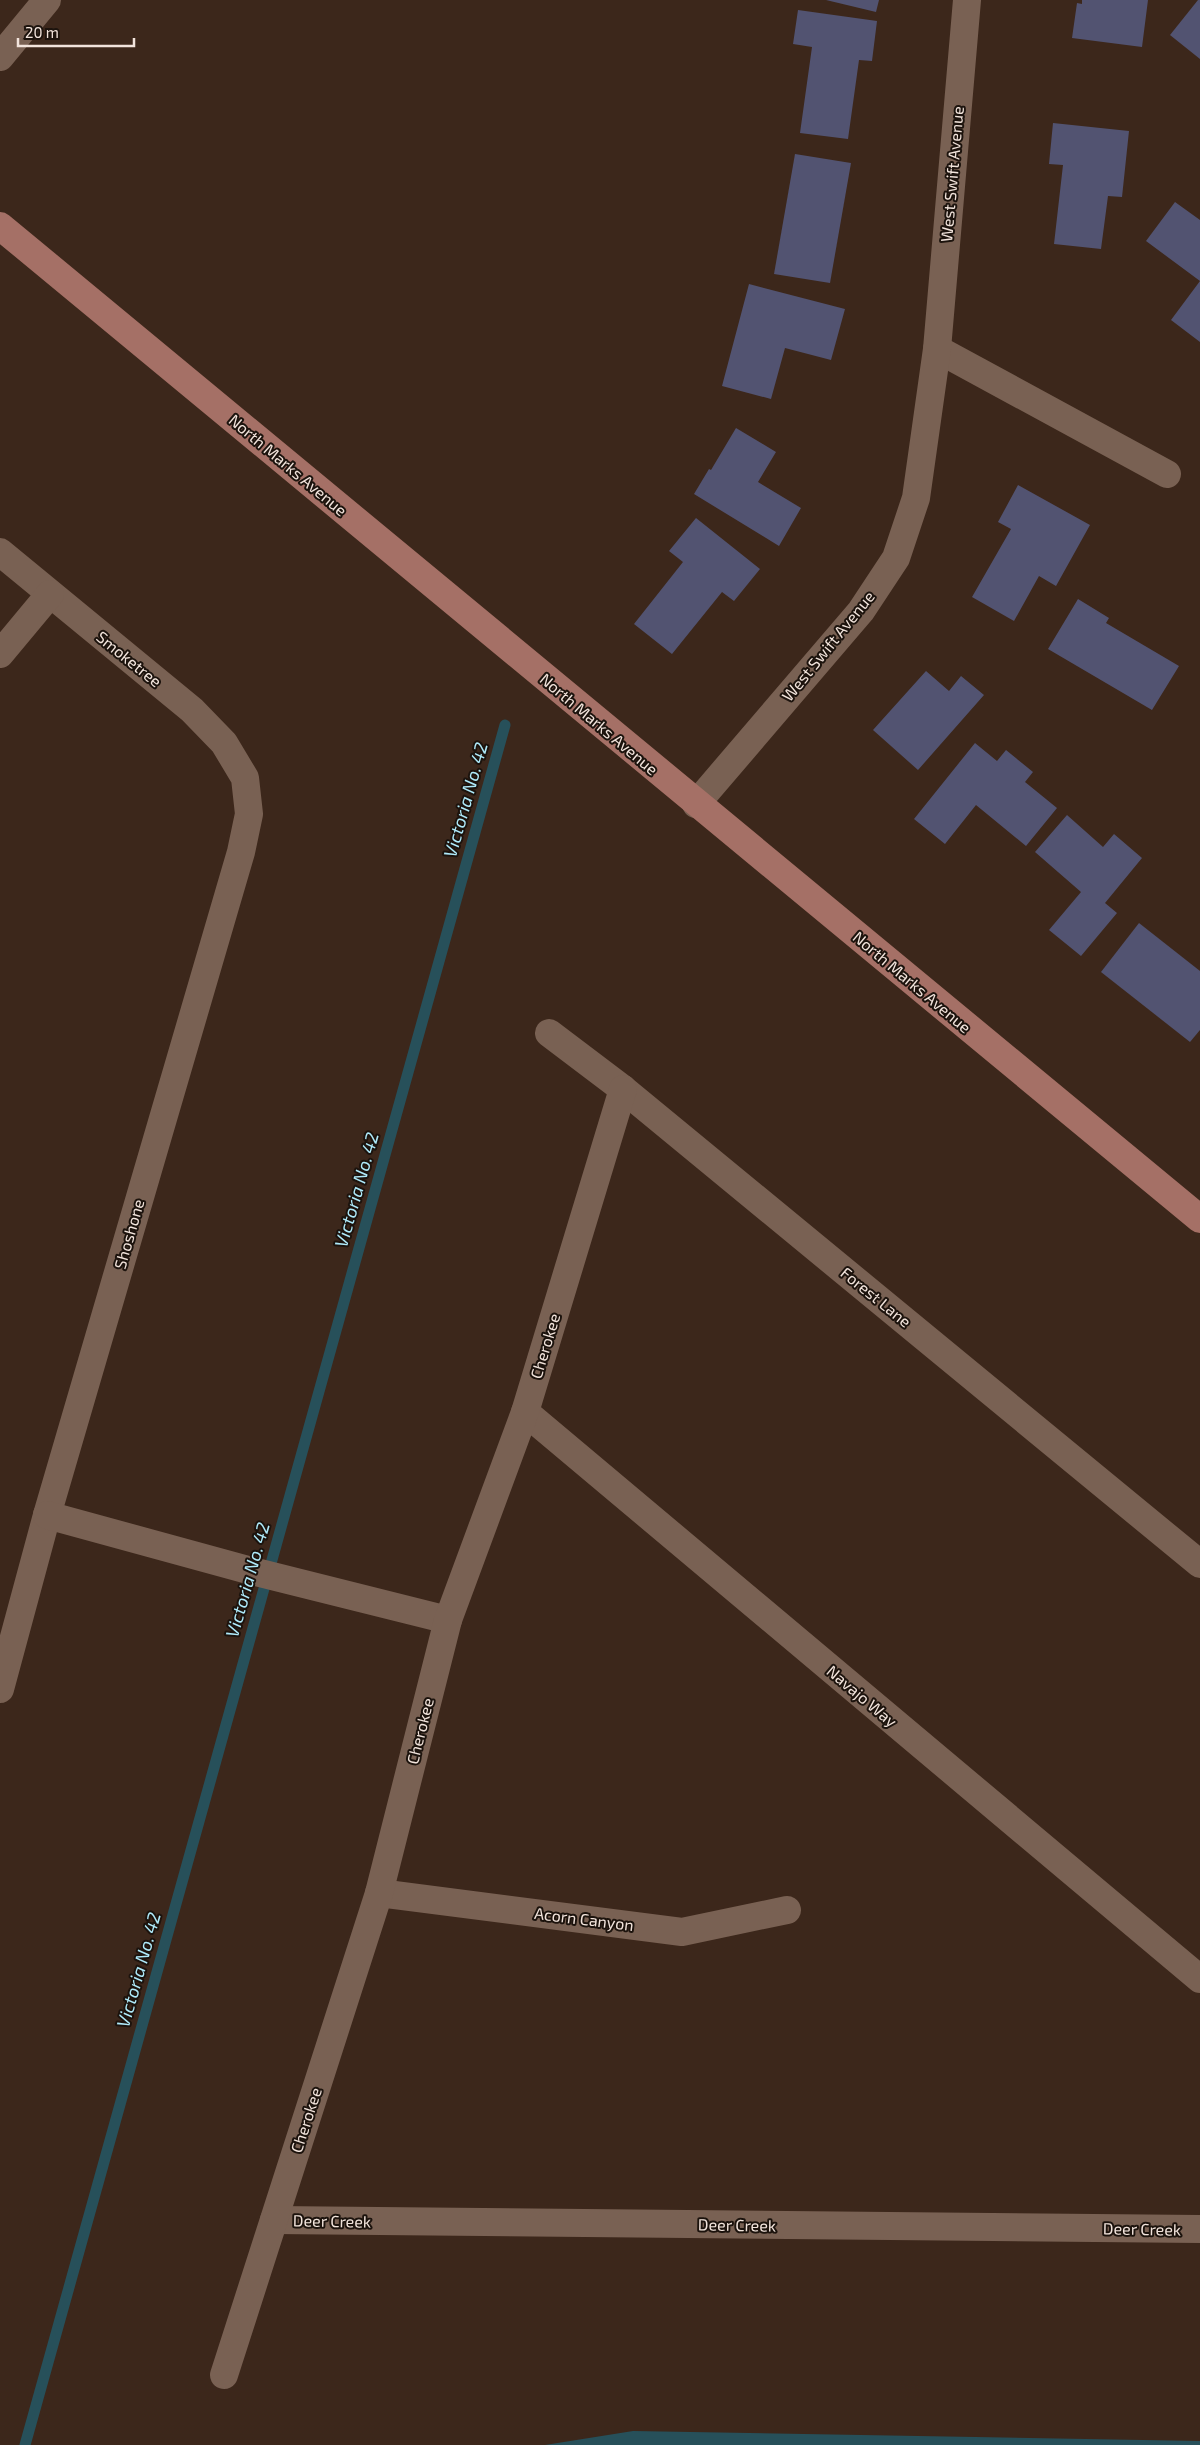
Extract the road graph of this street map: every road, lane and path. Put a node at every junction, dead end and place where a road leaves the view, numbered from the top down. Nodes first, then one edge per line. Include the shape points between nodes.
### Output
1 (47, 0) edge
2 (967, 0) edge
3 (0, 57) edge
4 (0, 226) edge
5 (937, 349) junction
6 (1167, 474) dead end
7 (0, 552) edge
8 (50, 594) junction
9 (0, 654) edge
10 (245, 778) joint
11 (696, 804) junction
12 (549, 1033) dead end
13 (623, 1089) junction
14 (1200, 1220) edge
15 (524, 1412) junction
16 (47, 1515) junction
17 (1200, 1564) edge
18 (448, 1620) junction
19 (0, 1689) edge
20 (379, 1893) junction
21 (787, 1910) dead end
22 (1200, 1979) edge
23 (274, 2220) junction
24 (1200, 2230) edge
25 (224, 2375) dead end

1 - 3 street
2 - 5 street, West Swift Avenue
4 - 11 main road, North Marks Avenue
5 - 6 street
5 - 11 street, West Swift Avenue via 916,498 896,558 861,611
7 - 8 street, Smoketree
8 - 9 street
8 - 10 street, Smoketree via 192,710 224,743
10 - 16 street, Shoshone via 249,814 241,852
11 - 14 main road, North Marks Avenue
12 - 13 street, Forest Lane
13 - 15 street, Cherokee
13 - 17 street, Forest Lane
15 - 18 street, Cherokee
15 - 22 street, Navajo Way
16 - 18 street
16 - 19 street, Shoshone
18 - 20 street, Cherokee
20 - 21 street, Acorn Canyon via 682,1932
20 - 23 street, Cherokee
23 - 24 street, Deer Creek
23 - 25 street, Cherokee

